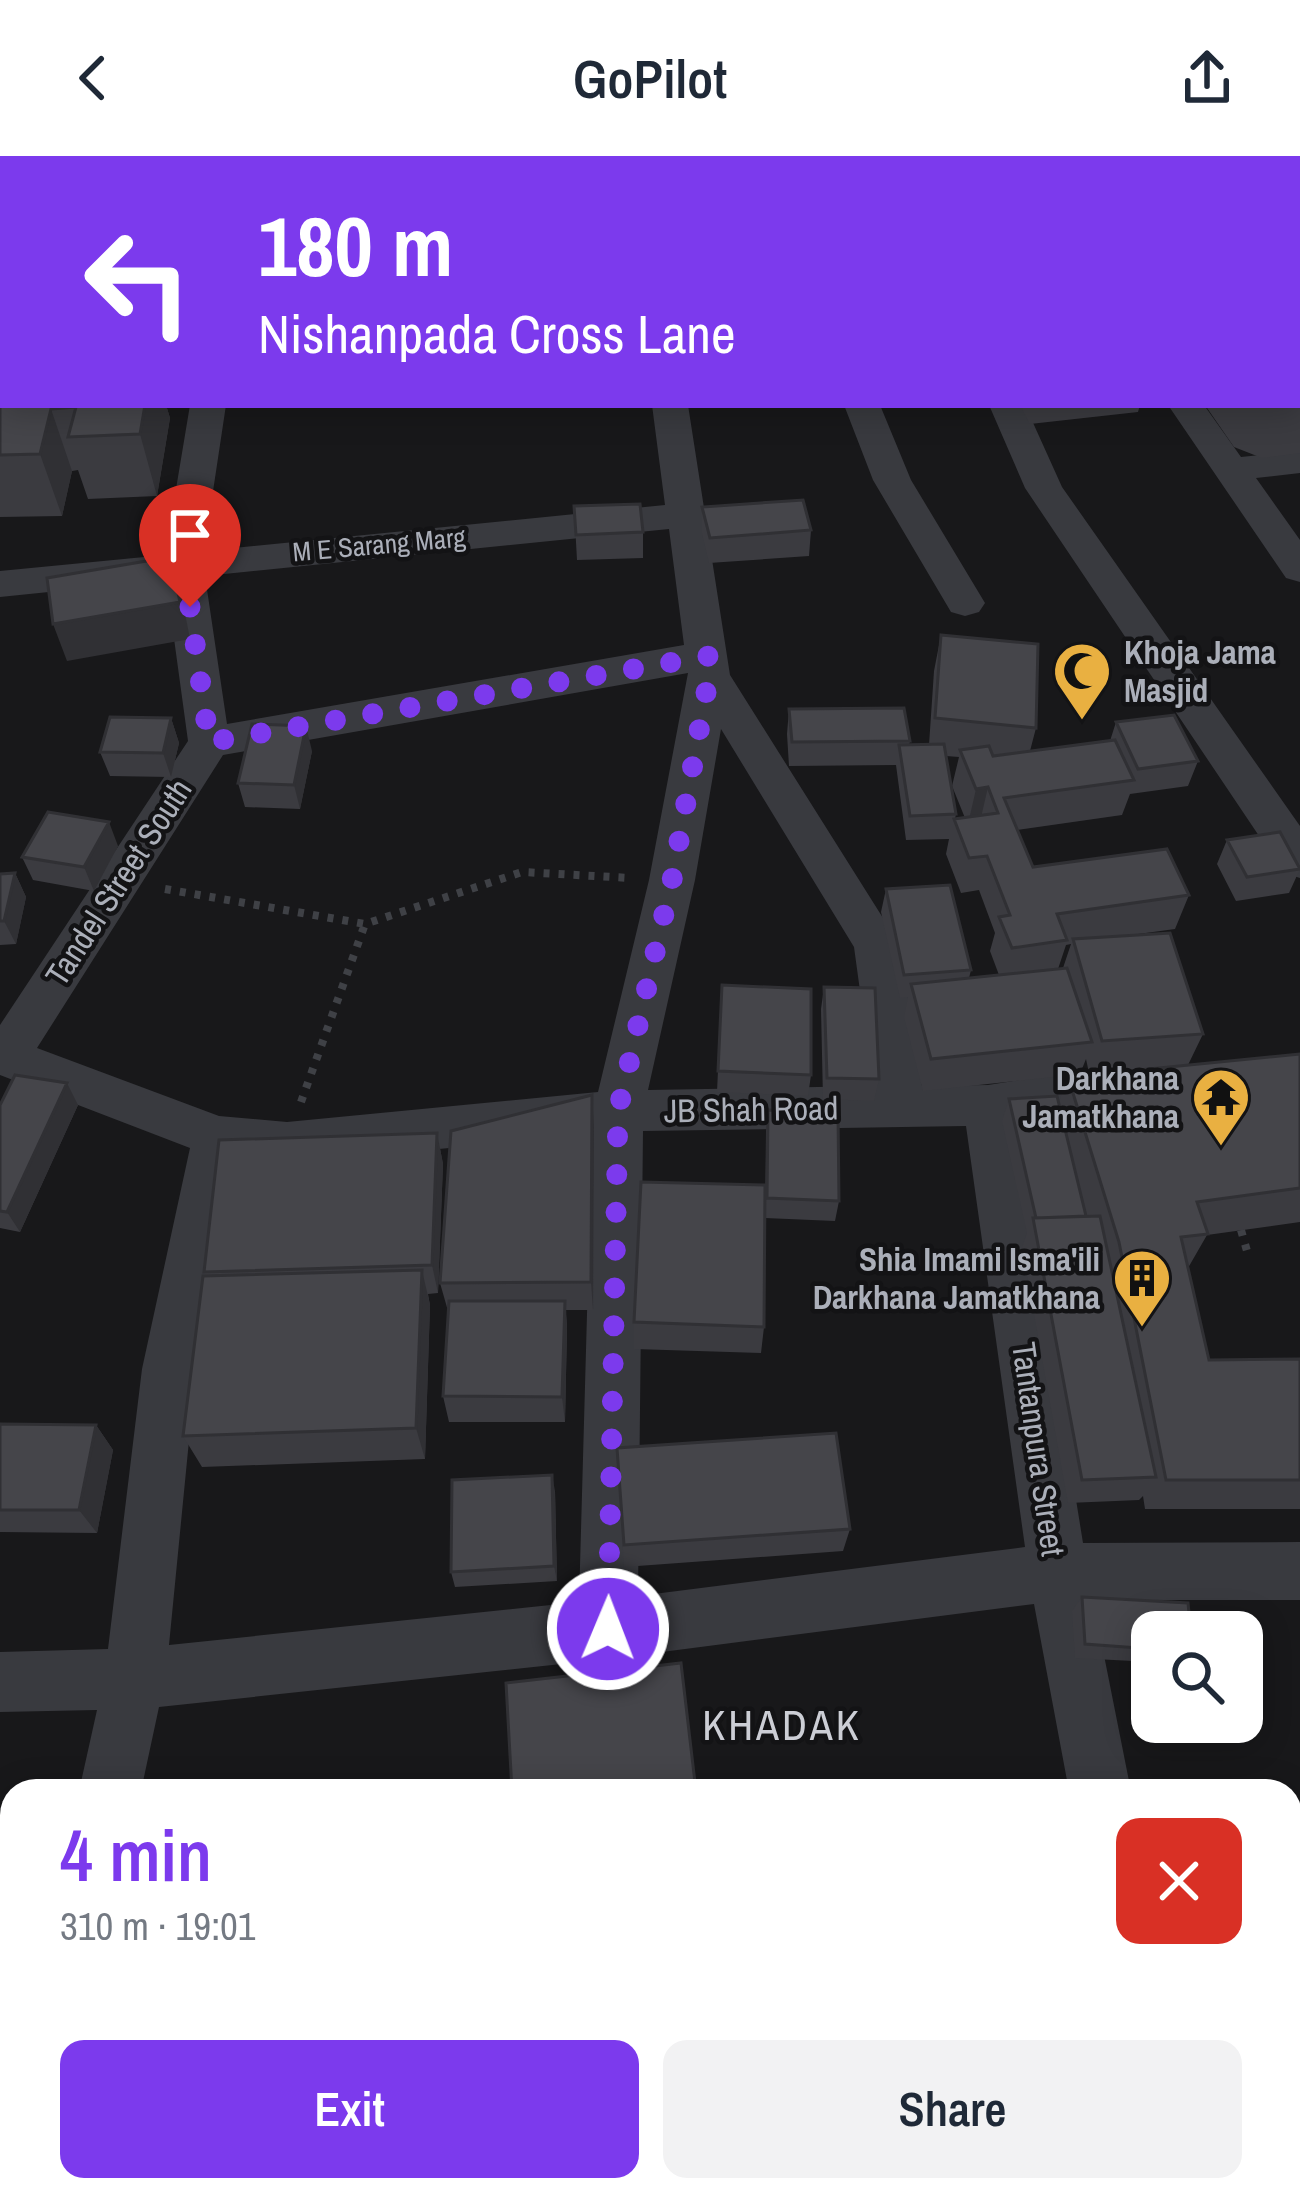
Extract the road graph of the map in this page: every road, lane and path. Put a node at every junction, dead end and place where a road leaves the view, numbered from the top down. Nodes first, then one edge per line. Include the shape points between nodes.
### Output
1 (208, 408) edge
2 (670, 408) edge
3 (863, 408) edge
4 (1007, 408) edge
5 (1188, 408) edge
6 (1300, 462) edge
7 (1229, 470) junction
8 (686, 515) junction
9 (183, 562) junction
10 (1300, 569) edge
11 (0, 584) edge
12 (965, 603) dead end
13 (709, 666) junction
14 (209, 742) junction
15 (1300, 862) edge
16 (116, 880) junction
17 (672, 880) junction
18 (365, 924) junction
19 (3, 1054) edge
20 (1166, 1077) edge
21 (988, 1105) junction
22 (900, 1106) junction
23 (618, 1111) junction
24 (217, 1137) junction
25 (287, 1143) junction
26 (1241, 1230) edge
27 (1247, 1251) dead end
28 (1300, 1571) edge
29 (1058, 1572) junction
30 (608, 1629) junction
31 (135, 1679) junction
32 (0, 1682) edge
33 (113, 1779) edge
34 (1098, 1779) edge

1 - 9 street, Tandel Street South
2 - 8 street
3 - 12 street via 892,480
4 - 15 street via 1044,488
5 - 7 street
6 - 7 street
7 - 10 street
8 - 9 street, M E Sarang Marg
8 - 13 street
9 - 11 street, M E Sarang Marg
9 - 14 street, Tandel Street South
13 - 14 street
13 - 17 street
13 - 22 street via 877,945
14 - 16 street, Tandel Street South
16 - 18 path
16 - 19 street, Tandel Street South
17 - 18 path via 522,872
17 - 23 street
18 - 25 path
19 - 24 street, JB Shah Road
20 - 21 street, JB Shah Road
21 - 22 street, JB Shah Road
21 - 29 street, Tantanpura Street
22 - 23 street, JB Shah Road
23 - 25 street, JB Shah Road
23 - 30 street
24 - 25 street, JB Shah Road
24 - 31 street via 169,1370
26 - 27 path
28 - 29 street
29 - 30 street
29 - 34 street, Tantanpura Street
30 - 31 street
31 - 32 street
31 - 33 street

